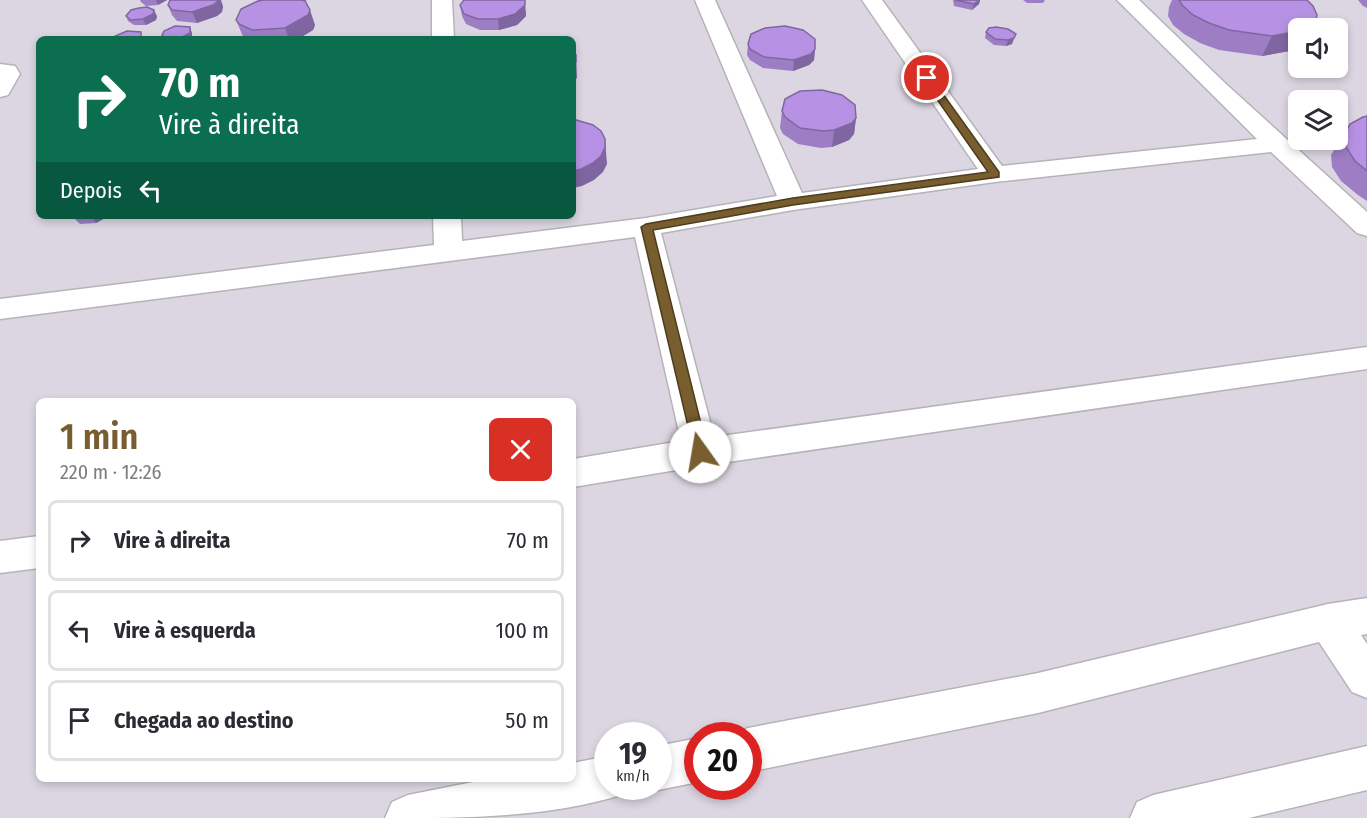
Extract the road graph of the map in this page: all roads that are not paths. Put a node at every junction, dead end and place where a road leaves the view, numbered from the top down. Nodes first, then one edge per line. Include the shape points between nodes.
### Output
1 (442, 0) edge
2 (705, 0) edge
3 (872, 0) edge
4 (1127, 0) edge
5 (443, 36) edge
6 (0, 71) edge
7 (0, 90) edge
8 (1277, 144) junction
9 (995, 174) junction
10 (793, 202) junction
11 (447, 219) edge
12 (646, 227) junction
13 (1367, 227) edge
14 (448, 253) junction
15 (0, 309) edge
16 (1367, 358) edge
17 (700, 452) junction
18 (576, 473) edge
19 (36, 552) edge
20 (0, 557) edge
21 (1348, 619) edge
22 (1367, 678) edge
23 (762, 747) edge
24 (1367, 768) edge
25 (594, 781) edge
26 (408, 818) edge
27 (1154, 818) edge

1 - 5 lane
2 - 10 lane
3 - 9 lane
4 - 8 lane
6 - 7 lane via 9,74
8 - 9 lane
8 - 13 lane
9 - 10 lane
10 - 12 lane
11 - 14 lane
12 - 14 lane
12 - 17 lane
14 - 15 lane
16 - 17 lane
17 - 18 lane
19 - 20 lane
21 - 22 lane
21 - 23 lane via 1038,693
24 - 27 lane
25 - 26 lane

